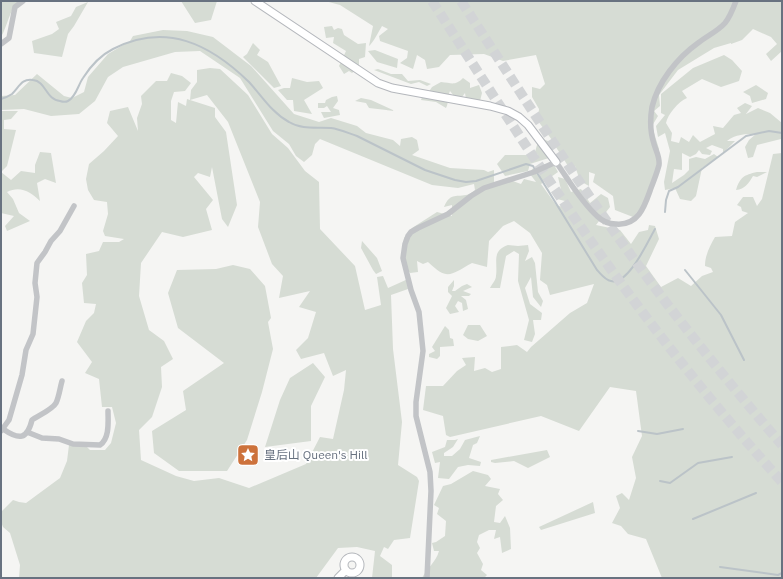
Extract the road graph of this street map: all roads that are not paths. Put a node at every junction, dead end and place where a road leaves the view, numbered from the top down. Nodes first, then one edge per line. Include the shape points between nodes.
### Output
1 (23, 1) edge
2 (255, 1) edge
3 (736, 1) edge
4 (1, 44) edge
5 (556, 162) junction
6 (74, 206) dead end
7 (62, 381) dead end
8 (108, 411) dead end
9 (2, 430) edge
10 (27, 432) junction
11 (346, 570) dead end
12 (338, 578) edge
13 (427, 578) edge

1 - 4 street via 15,7 9,38
2 - 5 street via 378,83 392,88 495,107 515,114 528,125
3 - 5 street via 724,24 685,54 669,72 657,94 652,106 651,123 659,164 644,208 635,219 618,225 599,218
5 - 13 street via 484,188 448,214 412,232 405,244 404,258 419,312 423,351 416,416 430,472
6 - 9 street via 60,232 37,263 35,283 38,297 33,334 26,350 22,375 9,420
7 - 10 street via 55,404 32,420
8 - 10 street via 106,435 100,444 73,444 59,439 42,438
9 - 10 street via 18,436
11 - 12 street

